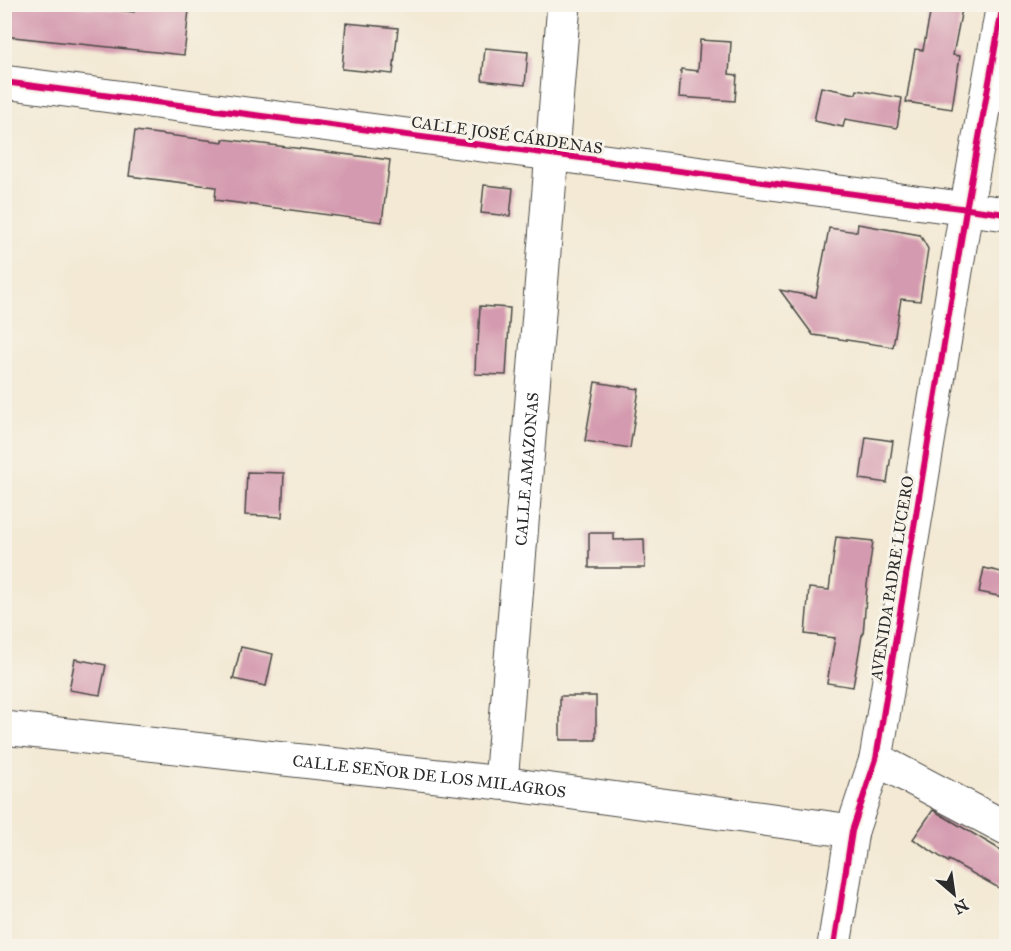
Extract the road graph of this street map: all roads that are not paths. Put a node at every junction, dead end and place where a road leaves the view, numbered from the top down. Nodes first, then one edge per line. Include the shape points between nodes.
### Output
1 (564, 4) edge
2 (1003, 4) edge
3 (4, 82) edge
4 (552, 154) junction
5 (966, 210) junction
6 (1006, 214) edge
7 (4, 728) edge
8 (876, 759) junction
9 (501, 783) junction
10 (1006, 828) edge
11 (852, 831) junction
12 (834, 946) edge

1 - 4 street, CALLE AMAZONAS
2 - 5 street, AVENIDA PADRE LUCERO
3 - 4 street, CALLE JOSÉ CÁRDENAS
4 - 5 street, CALLE JOSÉ CÁRDENAS
4 - 9 street, CALLE AMAZONAS
5 - 6 street, CALLE JOSÉ CÁRDENAS
5 - 8 street, AVENIDA PADRE LUCERO
7 - 9 street, CALLE SEÑOR DE LOS MILAGROS
8 - 10 street
8 - 11 street, AVENIDA PADRE LUCERO
9 - 11 street, CALLE SEÑOR DE LOS MILAGROS
11 - 12 street, AVENIDA PADRE LUCERO

